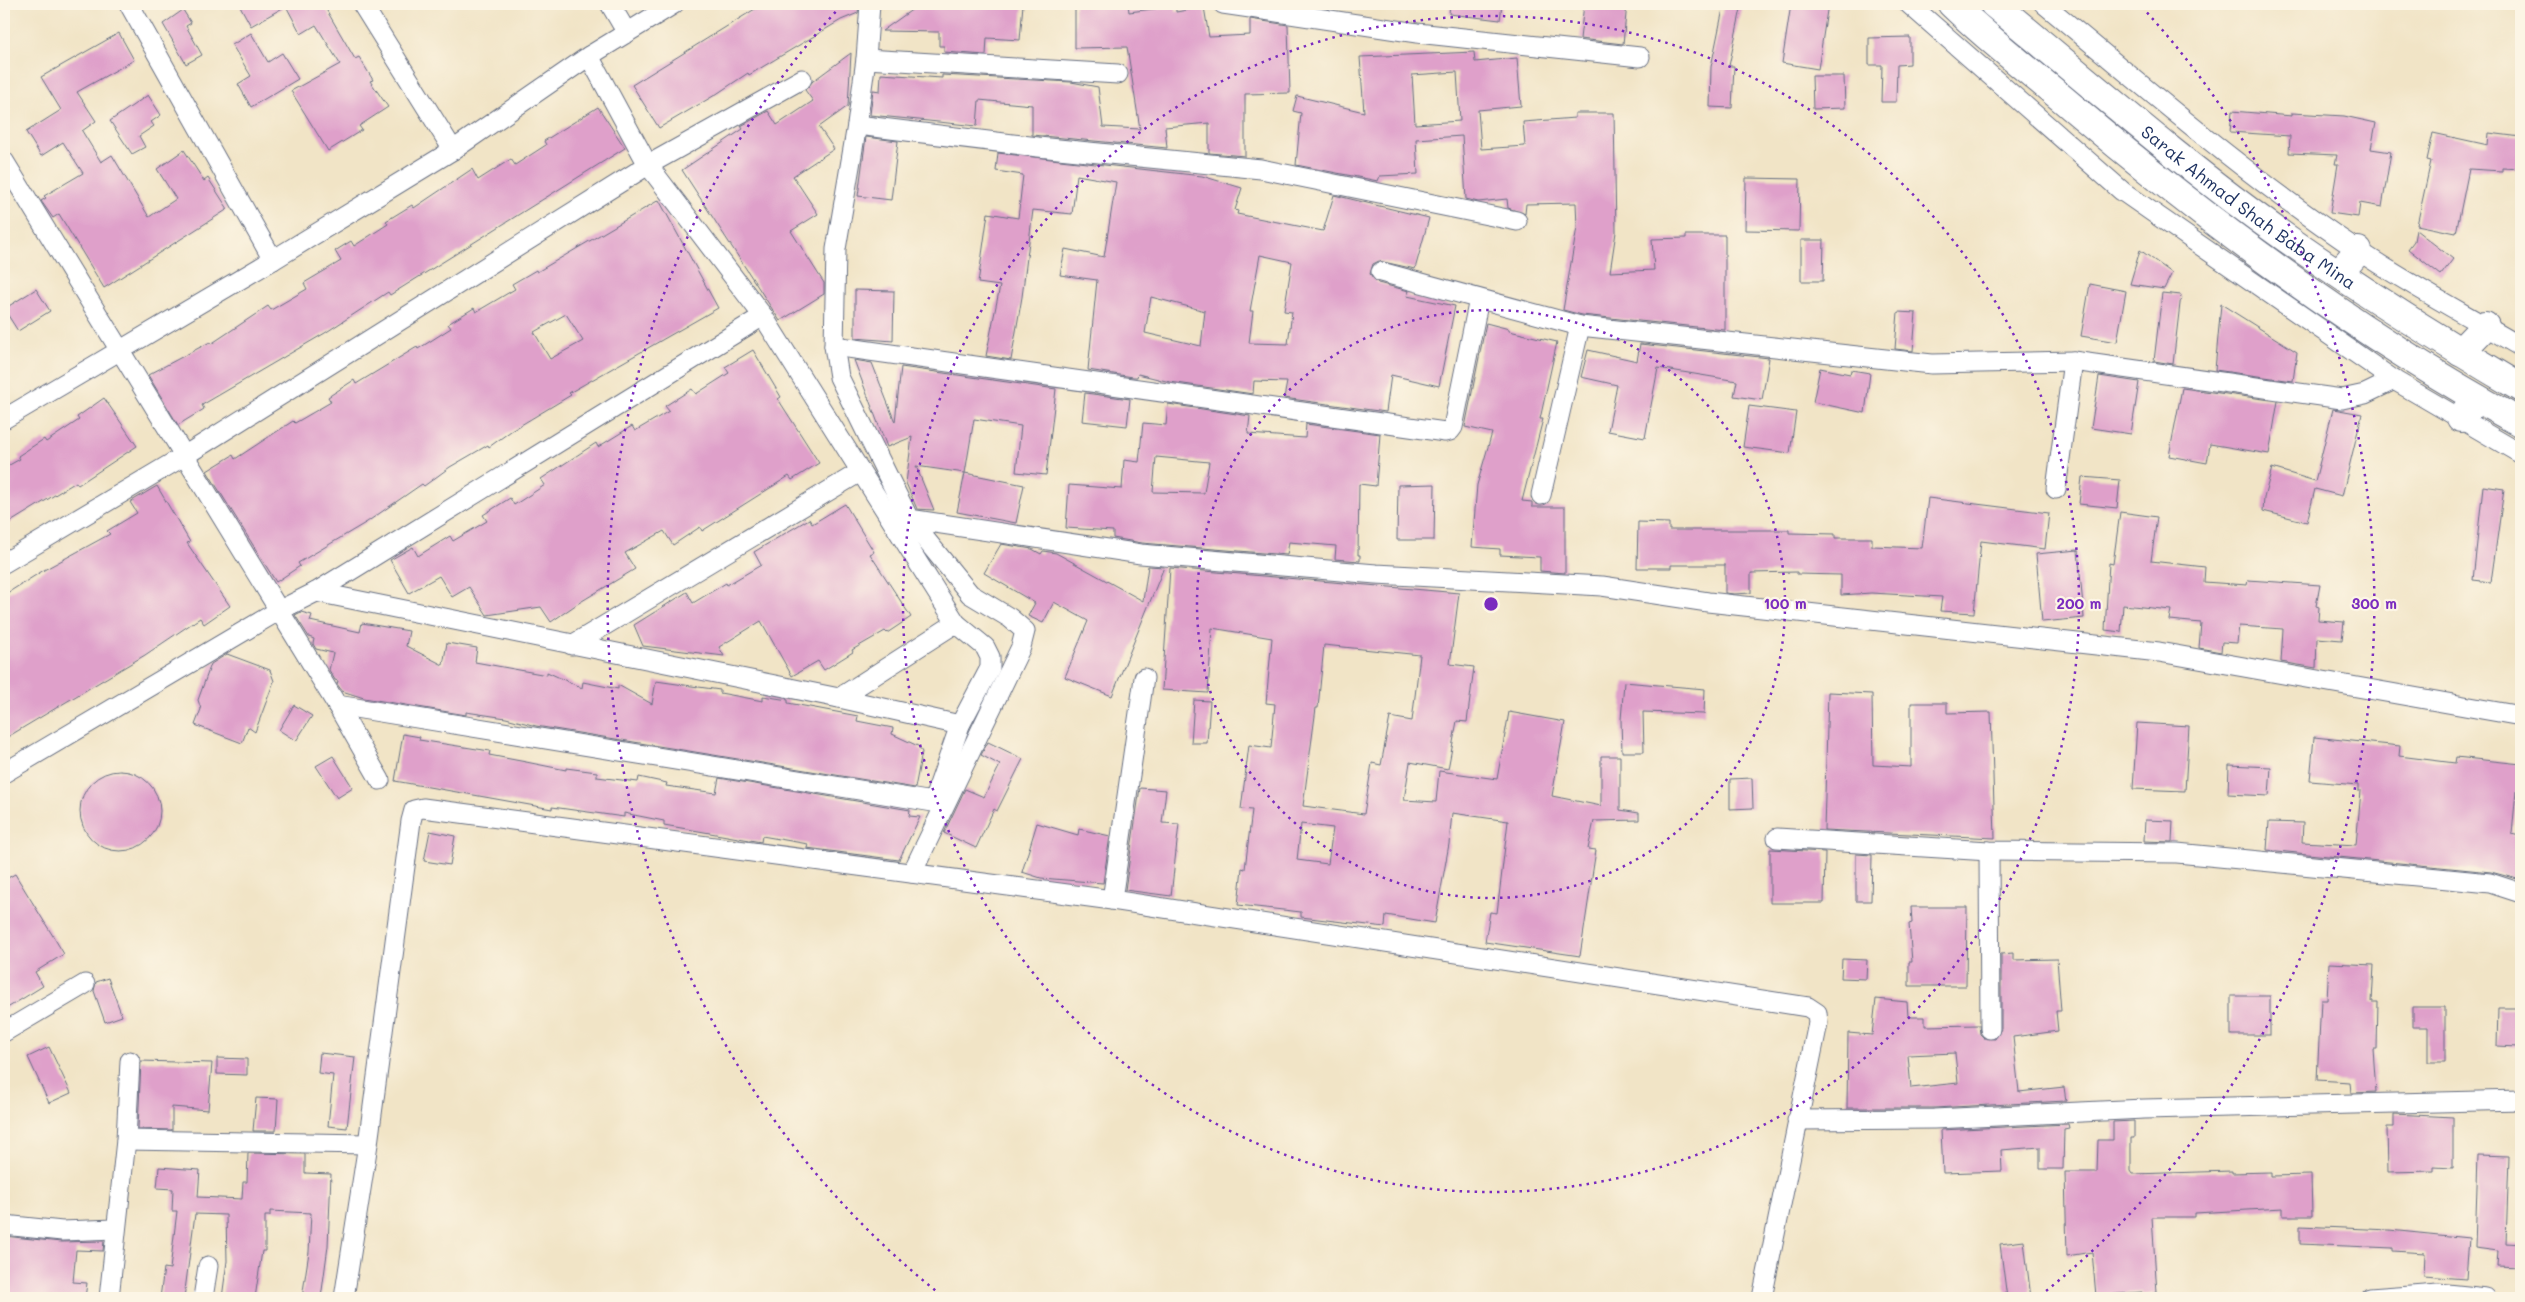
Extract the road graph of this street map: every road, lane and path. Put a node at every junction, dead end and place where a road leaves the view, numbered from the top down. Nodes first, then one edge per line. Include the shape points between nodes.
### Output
1 (129, 4) edge
2 (362, 4) edge
3 (610, 4) edge
4 (674, 4) edge
5 (870, 4) edge
6 (1223, 4) edge
7 (1909, 4) edge
8 (1952, 4) edge
9 (1994, 4) edge
10 (2044, 4) edge
11 (1291, 8) edge
12 (627, 33) junction
13 (589, 56) junction
14 (1640, 57) dead end
15 (866, 59) junction
16 (1118, 74) dead end
17 (802, 79) dead end
18 (857, 125) junction
19 (453, 150) junction
20 (4, 161) edge
21 (648, 165) junction
22 (1517, 221) dead end
23 (2358, 250) junction
24 (273, 260) junction
25 (1381, 272) dead end
26 (2339, 274) junction
27 (1479, 299) junction
28 (763, 316) junction
29 (1580, 326) junction
30 (2485, 326) junction
31 (834, 346) junction
32 (2521, 347) edge
33 (119, 349) junction
34 (2460, 352) junction
35 (2073, 361) junction
36 (2394, 380) junction
37 (2521, 388) edge
38 (2468, 408) junction
39 (4, 419) edge
40 (2521, 423) edge
41 (2521, 454) edge
42 (184, 456) junction
43 (860, 472) junction
44 (2056, 489) dead end
45 (1541, 496) dead end
46 (909, 519) junction
47 (4, 563) edge
48 (316, 592) junction
49 (278, 611) junction
50 (956, 623) junction
51 (572, 645) junction
52 (1144, 678) dead end
53 (839, 698) junction
54 (337, 705) junction
55 (2521, 716) edge
56 (960, 725) junction
57 (4, 773) edge
58 (380, 780) dead end
59 (1777, 838) dead end
60 (1989, 851) junction
61 (912, 872) junction
62 (2521, 893) edge
63 (1112, 900) junction
64 (85, 984) dead end
65 (1990, 1029) dead end
66 (4, 1032) edge
67 (130, 1062) dead end
68 (2521, 1100) edge
69 (1797, 1120) junction
70 (126, 1140) junction
71 (368, 1144) junction
72 (4, 1225) edge
73 (115, 1229) junction
74 (208, 1266) dead end
75 (109, 1298) edge
76 (203, 1298) edge
77 (344, 1298) edge
78 (1762, 1298) edge
79 (2370, 1298) edge
80 (2486, 1298) edge

1 - 24 street
2 - 19 street
3 - 12 street
4 - 12 street
5 - 15 street
6 - 11 street
7 - 36 street via 2122,191
8 - 38 highway via 2140,165 2255,254 2358,325
9 - 26 highway, Sarak Ahmad Shah Baba Mina via 2173,151 2284,237
10 - 23 street via 2226,156
11 - 14 street via 1417,33
12 - 13 street
13 - 19 street
13 - 21 street
15 - 16 street
15 - 18 street
17 - 21 street
18 - 22 street via 1262,169
18 - 31 street via 836,249
19 - 24 street
20 - 33 street
21 - 28 street
21 - 42 street
23 - 26 highway
23 - 30 street
24 - 33 street
25 - 27 street
26 - 34 highway, Sarak Ahmad Shah Baba Mina
27 - 29 street
27 - 31 street via 1453,428 1445,432
28 - 43 street
28 - 48 street
29 - 35 street via 1932,364
29 - 45 street
30 - 32 street
30 - 34 highway
31 - 46 street via 839,377
33 - 39 street
33 - 42 street
34 - 37 highway, Sarak Ahmad Shah Baba Mina
35 - 36 street via 2342,399 2365,394
35 - 44 street
36 - 38 street
38 - 40 highway
38 - 41 street
42 - 47 street
42 - 49 street
43 - 50 street
43 - 51 street
46 - 55 street via 1142,554 1376,574 1602,586 1708,602 2159,652
46 - 61 street via 970,594 1010,618 1025,632 1021,647
48 - 49 street
48 - 51 street
49 - 54 street
49 - 57 street
50 - 53 street
50 - 56 street via 985,646 990,657 990,668
51 - 53 street
52 - 63 street
53 - 56 street
54 - 56 street via 933,802
54 - 58 street
59 - 60 street
60 - 62 street via 2177,853 2490,883
60 - 65 street
61 - 63 street
61 - 71 street via 423,808 414,810
63 - 69 street via 1808,1007 1817,1012 1818,1023
64 - 66 street
67 - 70 street
68 - 69 street via 2144,1109 1934,1119
69 - 78 street
70 - 71 street
70 - 73 street
71 - 77 street
72 - 73 street via 62,1231
73 - 75 street
74 - 76 street
79 - 80 street via 2438,1293

